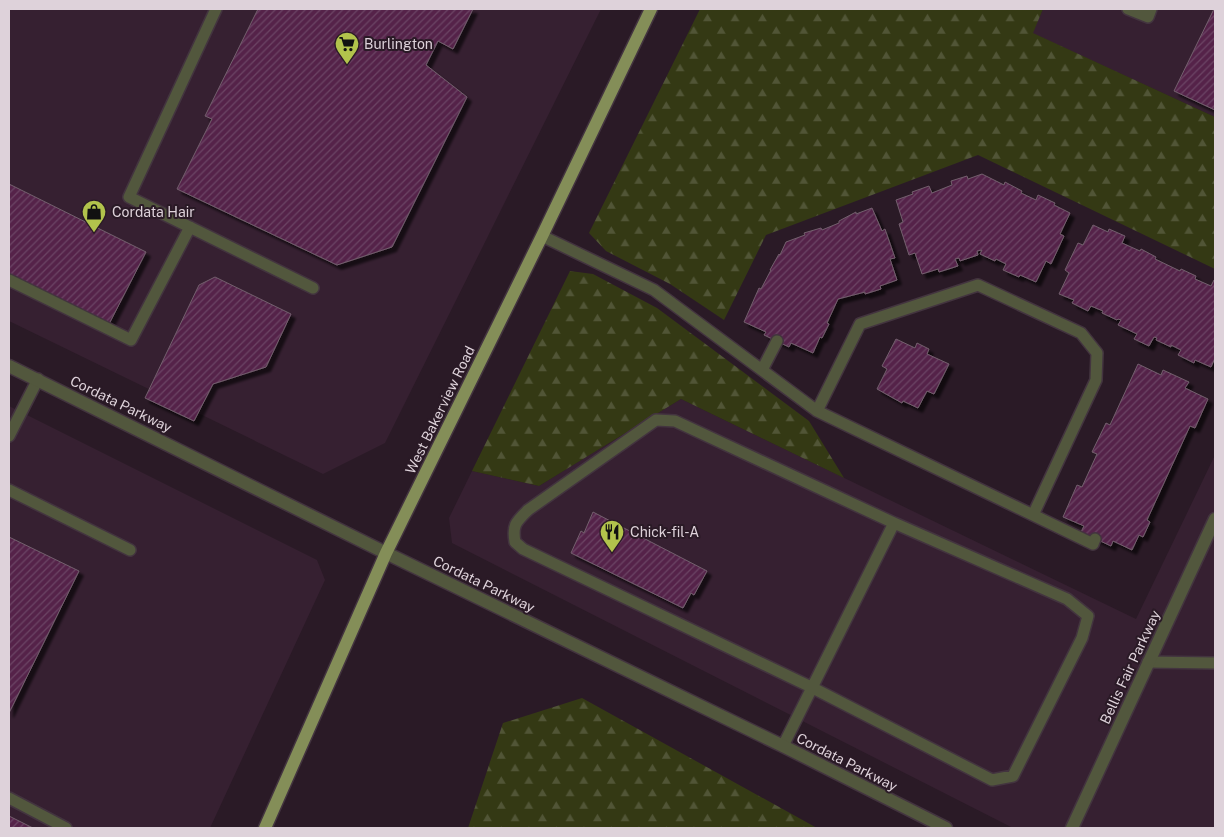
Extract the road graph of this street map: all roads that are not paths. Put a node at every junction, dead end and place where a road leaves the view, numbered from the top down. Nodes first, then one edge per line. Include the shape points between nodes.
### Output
1 (216, 9) edge
2 (651, 9) edge
3 (1128, 9) edge
4 (1151, 9) edge
5 (190, 227) junction
6 (542, 236) junction
7 (9, 280) edge
8 (313, 288) dead end
9 (777, 341) dead end
10 (9, 366) edge
11 (762, 370) junction
12 (38, 380) junction
13 (817, 411) junction
14 (9, 436) edge
15 (9, 490) edge
16 (1032, 515) junction
17 (1215, 519) edge
18 (894, 523) junction
19 (1095, 539) dead end
20 (130, 550) dead end
21 (386, 553) junction
22 (1148, 662) junction
23 (1215, 662) edge
24 (811, 687) junction
25 (783, 746) junction
26 (9, 798) edge
27 (66, 828) edge
28 (265, 828) edge
29 (946, 828) edge
30 (1072, 828) edge

1 - 5 lane via 129,197
2 - 6 main road, West Bakerview Road
3 - 4 lane via 1148,17
5 - 7 lane via 131,340
5 - 8 lane
6 - 11 lane via 654,290
6 - 21 main road, West Bakerview Road
9 - 11 lane
10 - 12 street, Cordata Parkway
11 - 13 lane
12 - 14 lane
12 - 21 street, Cordata Parkway
13 - 16 lane
13 - 16 lane via 860,324 978,285 1081,333 1097,353 1096,380
15 - 20 lane
16 - 19 lane via 1093,544
17 - 22 street, Bellis Fair Parkway
18 - 24 lane
18 - 24 lane via 1067,599 1088,616 1082,638 1013,776 992,780
18 - 24 lane via 675,421 656,420 528,510 515,523 515,542 523,549
21 - 25 street, Cordata Parkway
21 - 28 main road, West Bakerview Road
22 - 23 lane
22 - 30 street, Bellis Fair Parkway
24 - 25 lane
25 - 29 street, Cordata Parkway
26 - 27 lane

